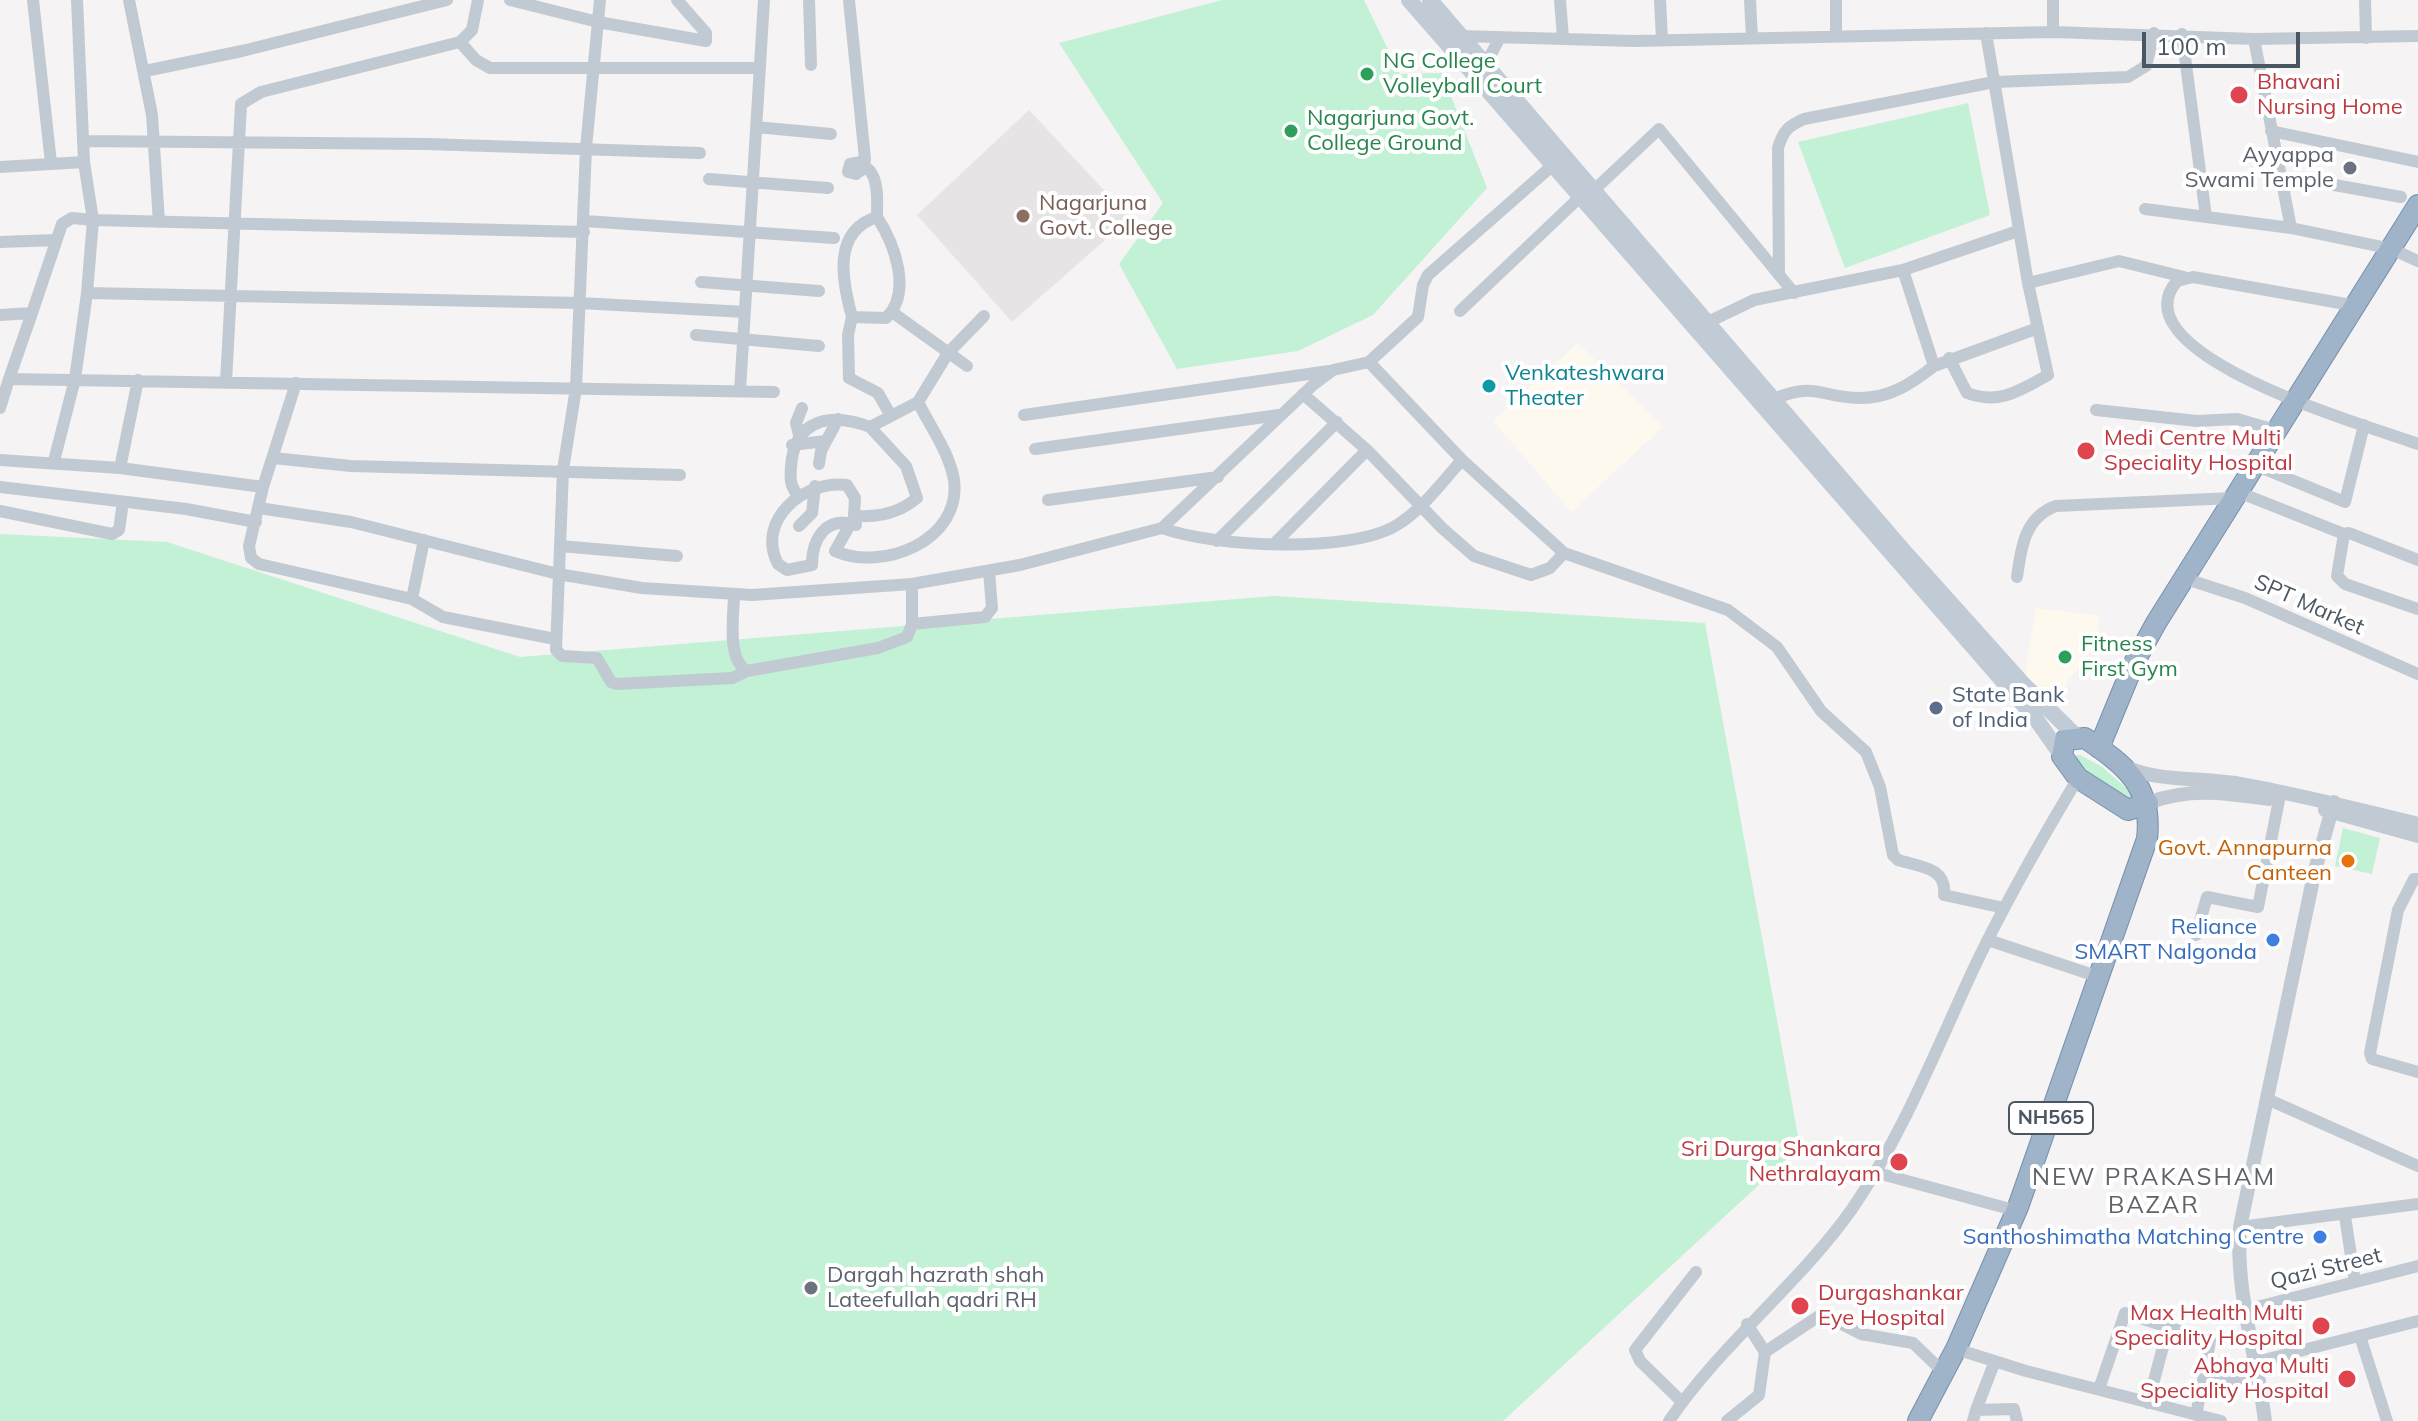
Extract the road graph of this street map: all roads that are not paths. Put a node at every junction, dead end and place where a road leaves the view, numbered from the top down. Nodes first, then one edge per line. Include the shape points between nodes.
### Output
1 (33, 0) edge
2 (77, 0) edge
3 (129, 0) edge
4 (447, 0) edge
5 (478, 0) edge
6 (510, 0) edge
7 (600, 0) edge
8 (677, 0) edge
9 (764, 0) edge
10 (809, 0) edge
11 (849, 0) edge
12 (1409, 0) edge
13 (1430, 0) edge
14 (1560, 0) edge
15 (1660, 0) edge
16 (1750, 0) edge
17 (1836, 0) edge
18 (2053, 0) edge
19 (2365, 0) edge
20 (598, 22) junction
21 (2053, 32) junction
22 (1986, 33) junction
23 (2154, 33) junction
24 (2182, 34) junction
25 (1460, 36) junction
26 (1836, 36) junction
27 (2418, 36) edge
28 (1500, 37) junction
29 (1563, 38) junction
30 (1752, 38) junction
31 (2366, 38) junction
32 (2254, 39) junction
33 (1662, 40) junction
34 (460, 42) junction
35 (811, 65) dead end
36 (1485, 66) junction
37 (760, 68) junction
38 (592, 70) junction
39 (145, 71) junction
40 (1994, 82) junction
41 (756, 127) junction
42 (2271, 131) junction
43 (831, 134) dead end
44 (83, 141) junction
45 (154, 142) junction
46 (241, 142) junction
47 (586, 148) junction
48 (700, 153) dead end
49 (84, 162) junction
50 (2418, 162) edge
51 (51, 163) junction
52 (1553, 165) junction
53 (0, 167) edge
54 (709, 179) dead end
55 (753, 182) junction
56 (2280, 185) junction
57 (828, 188) dead end
58 (1587, 193) junction
59 (2409, 201) edge
60 (2145, 209) dead end
61 (877, 217) junction
62 (2206, 217) junction
63 (93, 220) junction
64 (159, 222) junction
65 (236, 223) junction
66 (584, 226) junction
67 (2291, 228) junction
68 (2018, 231) junction
69 (750, 232) junction
70 (834, 238) dead end
71 (56, 240) junction
72 (0, 242) edge
73 (2392, 249) junction
74 (2418, 261) edge
75 (1903, 270) junction
76 (1779, 275) junction
77 (2184, 277) junction
78 (701, 282) dead end
79 (2028, 283) junction
80 (746, 287) junction
81 (819, 291) dead end
82 (87, 293) junction
83 (1794, 293) junction
84 (232, 297) junction
85 (580, 303) junction
86 (2357, 306) junction
87 (1460, 311) dead end
88 (745, 312) junction
89 (892, 312) junction
90 (32, 313) junction
91 (0, 315) edge
92 (984, 316) dead end
93 (852, 317) junction
94 (1706, 323) junction
95 (2038, 328) junction
96 (696, 335) dead end
97 (743, 341) junction
98 (819, 346) dead end
99 (948, 353) junction
100 (1949, 358) junction
101 (1369, 362) junction
102 (967, 366) dead end
103 (1934, 366) junction
104 (1333, 370) junction
105 (75, 379) junction
106 (138, 380) junction
107 (226, 382) junction
108 (296, 383) junction
109 (5, 387) edge
110 (576, 388) junction
111 (740, 391) junction
112 (774, 392) dead end
113 (1303, 394) junction
114 (1774, 399) junction
115 (2297, 400) junction
116 (918, 402) junction
117 (0, 408) edge
118 (802, 408) dead end
119 (2096, 410) dead end
120 (1024, 415) dead end
121 (1279, 415) junction
122 (891, 416) junction
123 (838, 419) junction
124 (1337, 422) junction
125 (2364, 425) junction
126 (870, 427) junction
127 (2279, 431) junction
128 (795, 440) junction
129 (826, 441) junction
130 (2418, 444) edge
131 (1035, 449) dead end
132 (1367, 450) junction
133 (273, 458) junction
134 (0, 460) edge
135 (1462, 460) junction
136 (54, 461) junction
137 (819, 464) dead end
138 (2255, 465) junction
139 (120, 468) junction
140 (563, 470) junction
141 (680, 475) dead end
142 (1218, 477) junction
143 (815, 486) junction
144 (0, 487) edge
145 (263, 487) junction
146 (2235, 495) junction
147 (799, 496) junction
148 (1048, 500) dead end
149 (123, 502) junction
150 (1421, 505) junction
151 (259, 508) junction
152 (0, 511) edge
153 (849, 519) junction
154 (256, 522) junction
155 (799, 526) dead end
156 (1162, 528) junction
157 (2344, 534) junction
158 (424, 540) junction
159 (1217, 541) junction
160 (1276, 542) junction
161 (560, 546) junction
162 (1564, 553) junction
163 (677, 556) dead end
164 (2418, 560) edge
165 (989, 571) junction
166 (558, 574) junction
167 (2017, 577) dead end
168 (2183, 578) junction
169 (912, 584) junction
170 (734, 594) junction
171 (412, 599) junction
172 (2418, 609) edge
173 (912, 624) junction
174 (555, 639) junction
175 (747, 671) junction
176 (2418, 674) edge
177 (2087, 741) junction
178 (2062, 756) junction
179 (2116, 763) junction
180 (2078, 778) junction
181 (2279, 800) junction
182 (2148, 803) junction
183 (2333, 807) junction
184 (2121, 808) junction
185 (2418, 824) edge
186 (2418, 836) edge
187 (2418, 879) edge
188 (2004, 908) junction
189 (2196, 935) dead end
190 (1988, 940) junction
191 (2090, 974) junction
192 (2418, 1072) edge
193 (2267, 1099) junction
194 (2418, 1166) edge
195 (1874, 1172) junction
196 (2418, 1204) edge
197 (2010, 1209) junction
198 (2345, 1216) junction
199 (2240, 1227) junction
200 (2418, 1266) edge
201 (1696, 1272) dead end
202 (2355, 1282) junction
203 (2245, 1310) junction
204 (2418, 1321) edge
205 (1747, 1324) junction
206 (2168, 1328) junction
207 (2360, 1336) junction
208 (1956, 1349) junction
209 (1765, 1352) junction
210 (1995, 1361) junction
211 (2256, 1362) junction
212 (1938, 1367) junction
213 (2203, 1380) junction
214 (2260, 1381) junction
215 (2099, 1389) junction
216 (1682, 1402) junction
217 (2148, 1403) junction
218 (1975, 1415) edge
219 (2196, 1415) junction
220 (1672, 1420) edge
221 (1727, 1421) edge
222 (1909, 1421) edge
223 (1918, 1421) edge
224 (2017, 1421) edge
225 (2221, 1421) edge
226 (2265, 1421) edge
227 (2387, 1421) edge

1 - 51 street
2 - 44 street
3 - 39 street
4 - 39 street
5 - 34 street via 472,30
6 - 20 street
7 - 20 street
8 - 20 street via 706,33 706,41
9 - 37 street
10 - 35 street
11 - 61 street via 864,168 876,187
12 - 52 main road
13 - 25 main road
14 - 29 street
15 - 33 street
16 - 30 street
17 - 26 street
18 - 21 street
19 - 31 street
20 - 38 street
21 - 22 street
21 - 23 street
22 - 26 street
22 - 40 street
23 - 24 street
23 - 40 street via 2149,59 2136,75
24 - 32 street
24 - 62 street
25 - 28 street
25 - 36 main road
26 - 30 street
27 - 31 street
28 - 29 street
28 - 36 street
29 - 33 street
30 - 33 street
31 - 32 street
32 - 42 street
34 - 38 street via 490,68
34 - 46 street via 251,96 239,109
36 - 58 main road
37 - 38 street
37 - 41 street
38 - 47 street
39 - 45 street
40 - 68 street
40 - 76 street via 1789,126 1778,148
41 - 43 street
41 - 55 street
42 - 50 street
42 - 56 street
44 - 45 street
44 - 49 street
45 - 46 street
45 - 64 street
46 - 47 street
46 - 65 street
47 - 48 street
47 - 66 street
49 - 51 street
49 - 63 street
51 - 53 street
52 - 58 main road
52 - 101 street via 1428,275 1418,317
54 - 55 street
55 - 57 street
55 - 69 street
56 - 59 street via 2301,179
56 - 67 street
58 - 76 street via 1659,129
58 - 87 street
58 - 94 main road
58 - 178 main road
59 - 73 highway
60 - 62 street
61 - 89 street via 891,238 900,282
61 - 93 street via 860,222 848,242 844,277
62 - 67 street
63 - 64 street
63 - 71 street via 64,221
63 - 82 street
64 - 65 street
65 - 66 street
65 - 84 street
66 - 69 street
66 - 85 street
67 - 73 street
68 - 75 street
68 - 79 street
69 - 70 street
69 - 80 street
71 - 72 street
71 - 90 street
73 - 74 street
73 - 86 highway
75 - 83 street
75 - 103 street
76 - 83 street
77 - 79 street via 2119,261
77 - 86 street
77 - 115 street via 2168,298 2174,328 2185,342
78 - 80 street
79 - 95 street
80 - 81 street
80 - 88 street
82 - 84 street
82 - 105 street
83 - 94 street via 1754,300
84 - 85 street
84 - 107 street
85 - 88 street
85 - 110 street
86 - 115 highway
88 - 97 street
89 - 93 street via 886,318
89 - 99 street
90 - 91 street
90 - 109 street
92 - 99 street
93 - 122 street via 849,378 878,393
94 - 114 main road
95 - 100 street
95 - 100 street via 2048,375 1997,400 1967,393
96 - 97 street
97 - 98 street
97 - 111 street
99 - 102 street
99 - 116 street
100 - 103 street
101 - 104 street
101 - 135 street
103 - 114 street via 1908,386 1873,397 1805,388
104 - 113 street
104 - 120 street
105 - 106 street
105 - 109 street
105 - 136 street
106 - 107 street
106 - 139 street
107 - 108 street
108 - 110 street
108 - 133 street
109 - 117 street
110 - 111 street
110 - 140 street
111 - 112 street
113 - 121 street
113 - 124 street
114 - 177 main road via 2009,669
115 - 125 street
115 - 127 highway
116 - 122 street
116 - 153 street via 953,478 951,511 939,530 916,545 874,560 835,551
118 - 128 street
119 - 127 street via 2197,421 2237,419
121 - 131 street
121 - 142 street
122 - 126 street
123 - 126 street
123 - 128 street via 817,424
123 - 129 street
124 - 132 street
124 - 159 street
125 - 130 street
125 - 138 street via 2345,502
126 - 153 street via 906,466 917,498 885,515
127 - 138 highway
128 - 129 street
128 - 147 street via 790,481
129 - 137 street
132 - 150 street
132 - 160 street
133 - 140 street via 351,466
133 - 145 street
134 - 136 street
135 - 150 street
135 - 162 street
136 - 139 street
138 - 146 highway
139 - 145 street
140 - 141 street
140 - 161 street
142 - 148 street
142 - 156 street
143 - 147 street
143 - 153 street via 847,485 855,498
143 - 155 street via 812,513
144 - 149 street
145 - 151 street
146 - 157 street
146 - 167 street via 2056,506 2032,522
146 - 168 highway
147 - 153 street via 775,524 771,538 773,554 787,570 812,565 806,558 818,534
149 - 152 street via 119,530 112,534
149 - 154 street
150 - 160 street via 1367,538
150 - 162 street via 1474,556 1513,571 1543,572
151 - 154 street
151 - 158 street
154 - 171 street via 249,553 259,564
156 - 159 street
156 - 165 street
157 - 164 street
157 - 172 street via 2337,576 2345,584
158 - 166 street
158 - 171 street
159 - 160 street
161 - 163 street
161 - 166 street
162 - 188 street via 1728,610 1756,628 1788,659 1821,711 1866,752 1880,787 1893,855 1938,872 1945,882 1944,895
165 - 169 street
165 - 173 street via 989,615
166 - 170 street via 642,588
166 - 174 street
168 - 176 street, SPT Market via 2245,598
168 - 177 highway
169 - 170 street
169 - 173 street
170 - 175 street via 735,653 738,665
171 - 174 street via 443,617
173 - 175 street via 907,637 878,648
174 - 175 street via 560,656 597,658 617,684 732,678
177 - 178 highway via 2065,740
177 - 179 highway
178 - 180 highway
179 - 182 highway via 2136,780
179 - 183 street via 2163,778 2232,783
180 - 184 highway
180 - 188 street
181 - 182 street via 2196,791
181 - 183 street
181 - 189 street via 2258,907 2207,897
182 - 184 highway via 2135,811
182 - 208 highway, NH565 via 2144,849 2059,1096
183 - 185 street
183 - 186 street
183 - 193 street
184 - 191 highway, NH565 via 2134,827 2133,856
187 - 192 street via 2398,910 2370,1053 2372,1059
188 - 190 street
190 - 191 street
190 - 195 street
191 - 197 highway, NH565
193 - 194 street
193 - 199 street
195 - 197 street
195 - 205 street via 1826,1241
196 - 198 street
197 - 212 highway, NH565
198 - 199 street
198 - 202 street
199 - 203 street
200 - 202 street, Qazi Street
201 - 216 street via 1635,1350
202 - 203 street, Qazi Street
203 - 211 street
204 - 207 street
205 - 209 street
205 - 216 street
206 - 213 street via 2210,1341
206 - 215 street via 2125,1313
206 - 217 street
207 - 211 street
207 - 227 street
208 - 210 street
208 - 223 highway, NH565
209 - 212 street via 1822,1314 1861,1334 1913,1343
209 - 221 street via 1759,1395
210 - 215 street
210 - 218 street
211 - 214 street
212 - 222 highway, NH565
213 - 214 street
213 - 219 street
214 - 226 street
215 - 217 street
216 - 220 street
217 - 219 street
218 - 224 street via 2014,1409
219 - 225 street

